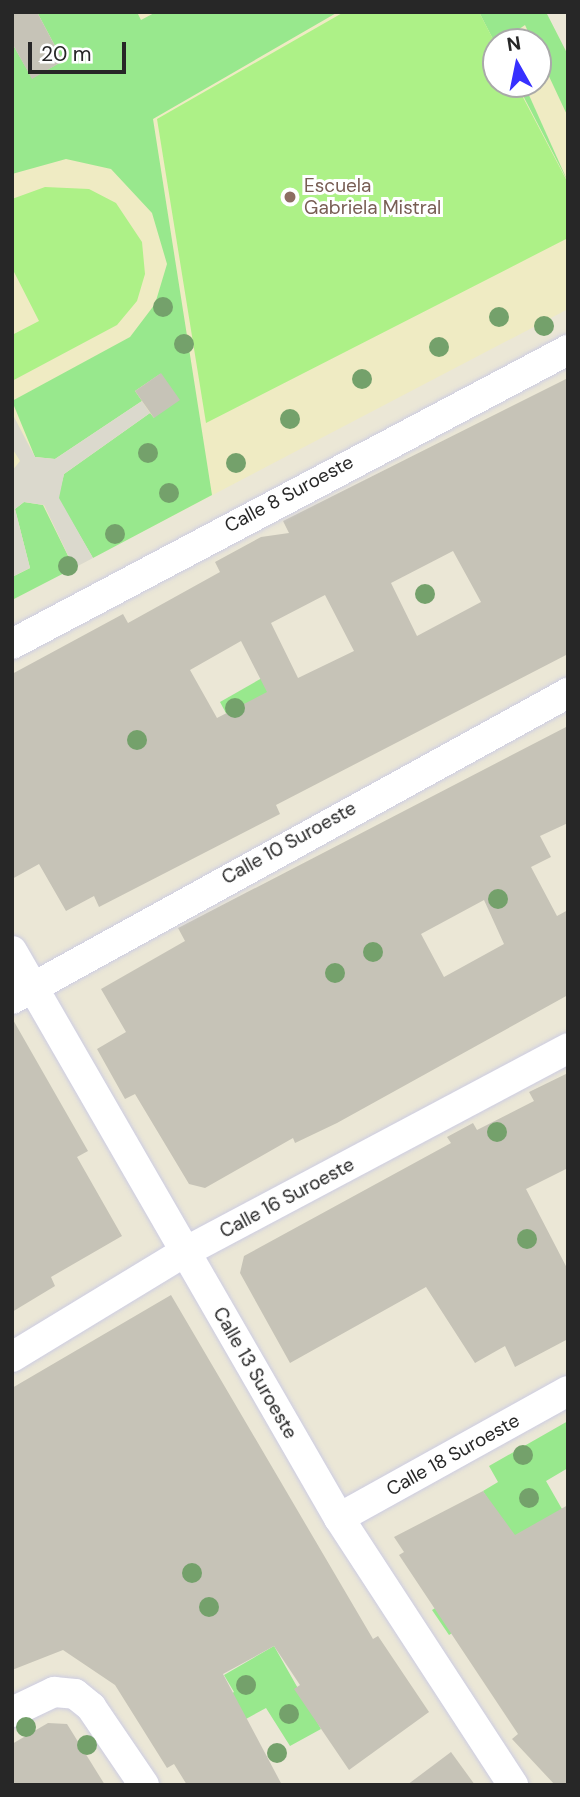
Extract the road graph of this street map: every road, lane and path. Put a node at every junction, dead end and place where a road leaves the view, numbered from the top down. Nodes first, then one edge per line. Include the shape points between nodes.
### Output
1 (568, 350) edge
2 (12, 644) edge
3 (568, 693) edge
4 (12, 951) edge
5 (22, 992) edge
6 (568, 1048) edge
7 (185, 1252) junction
8 (12, 1357) edge
9 (568, 1391) edge
10 (339, 1518) junction
11 (12, 1713) edge
12 (144, 1785) edge
13 (513, 1785) edge

1 - 2 street, Calle 8 Suroeste
3 - 5 street, Calle 10 Suroeste
4 - 5 street, Calle 13 Suroeste
5 - 7 street, Calle 13 Suroeste
6 - 7 street, Calle 16 Suroeste
7 - 8 street, Calle 16 Suroeste
7 - 10 street, Calle 13 Suroeste
9 - 10 street, Calle 18 Suroeste
10 - 13 street, Calle 13 Suroeste
11 - 12 street via 54,1692 75,1694

